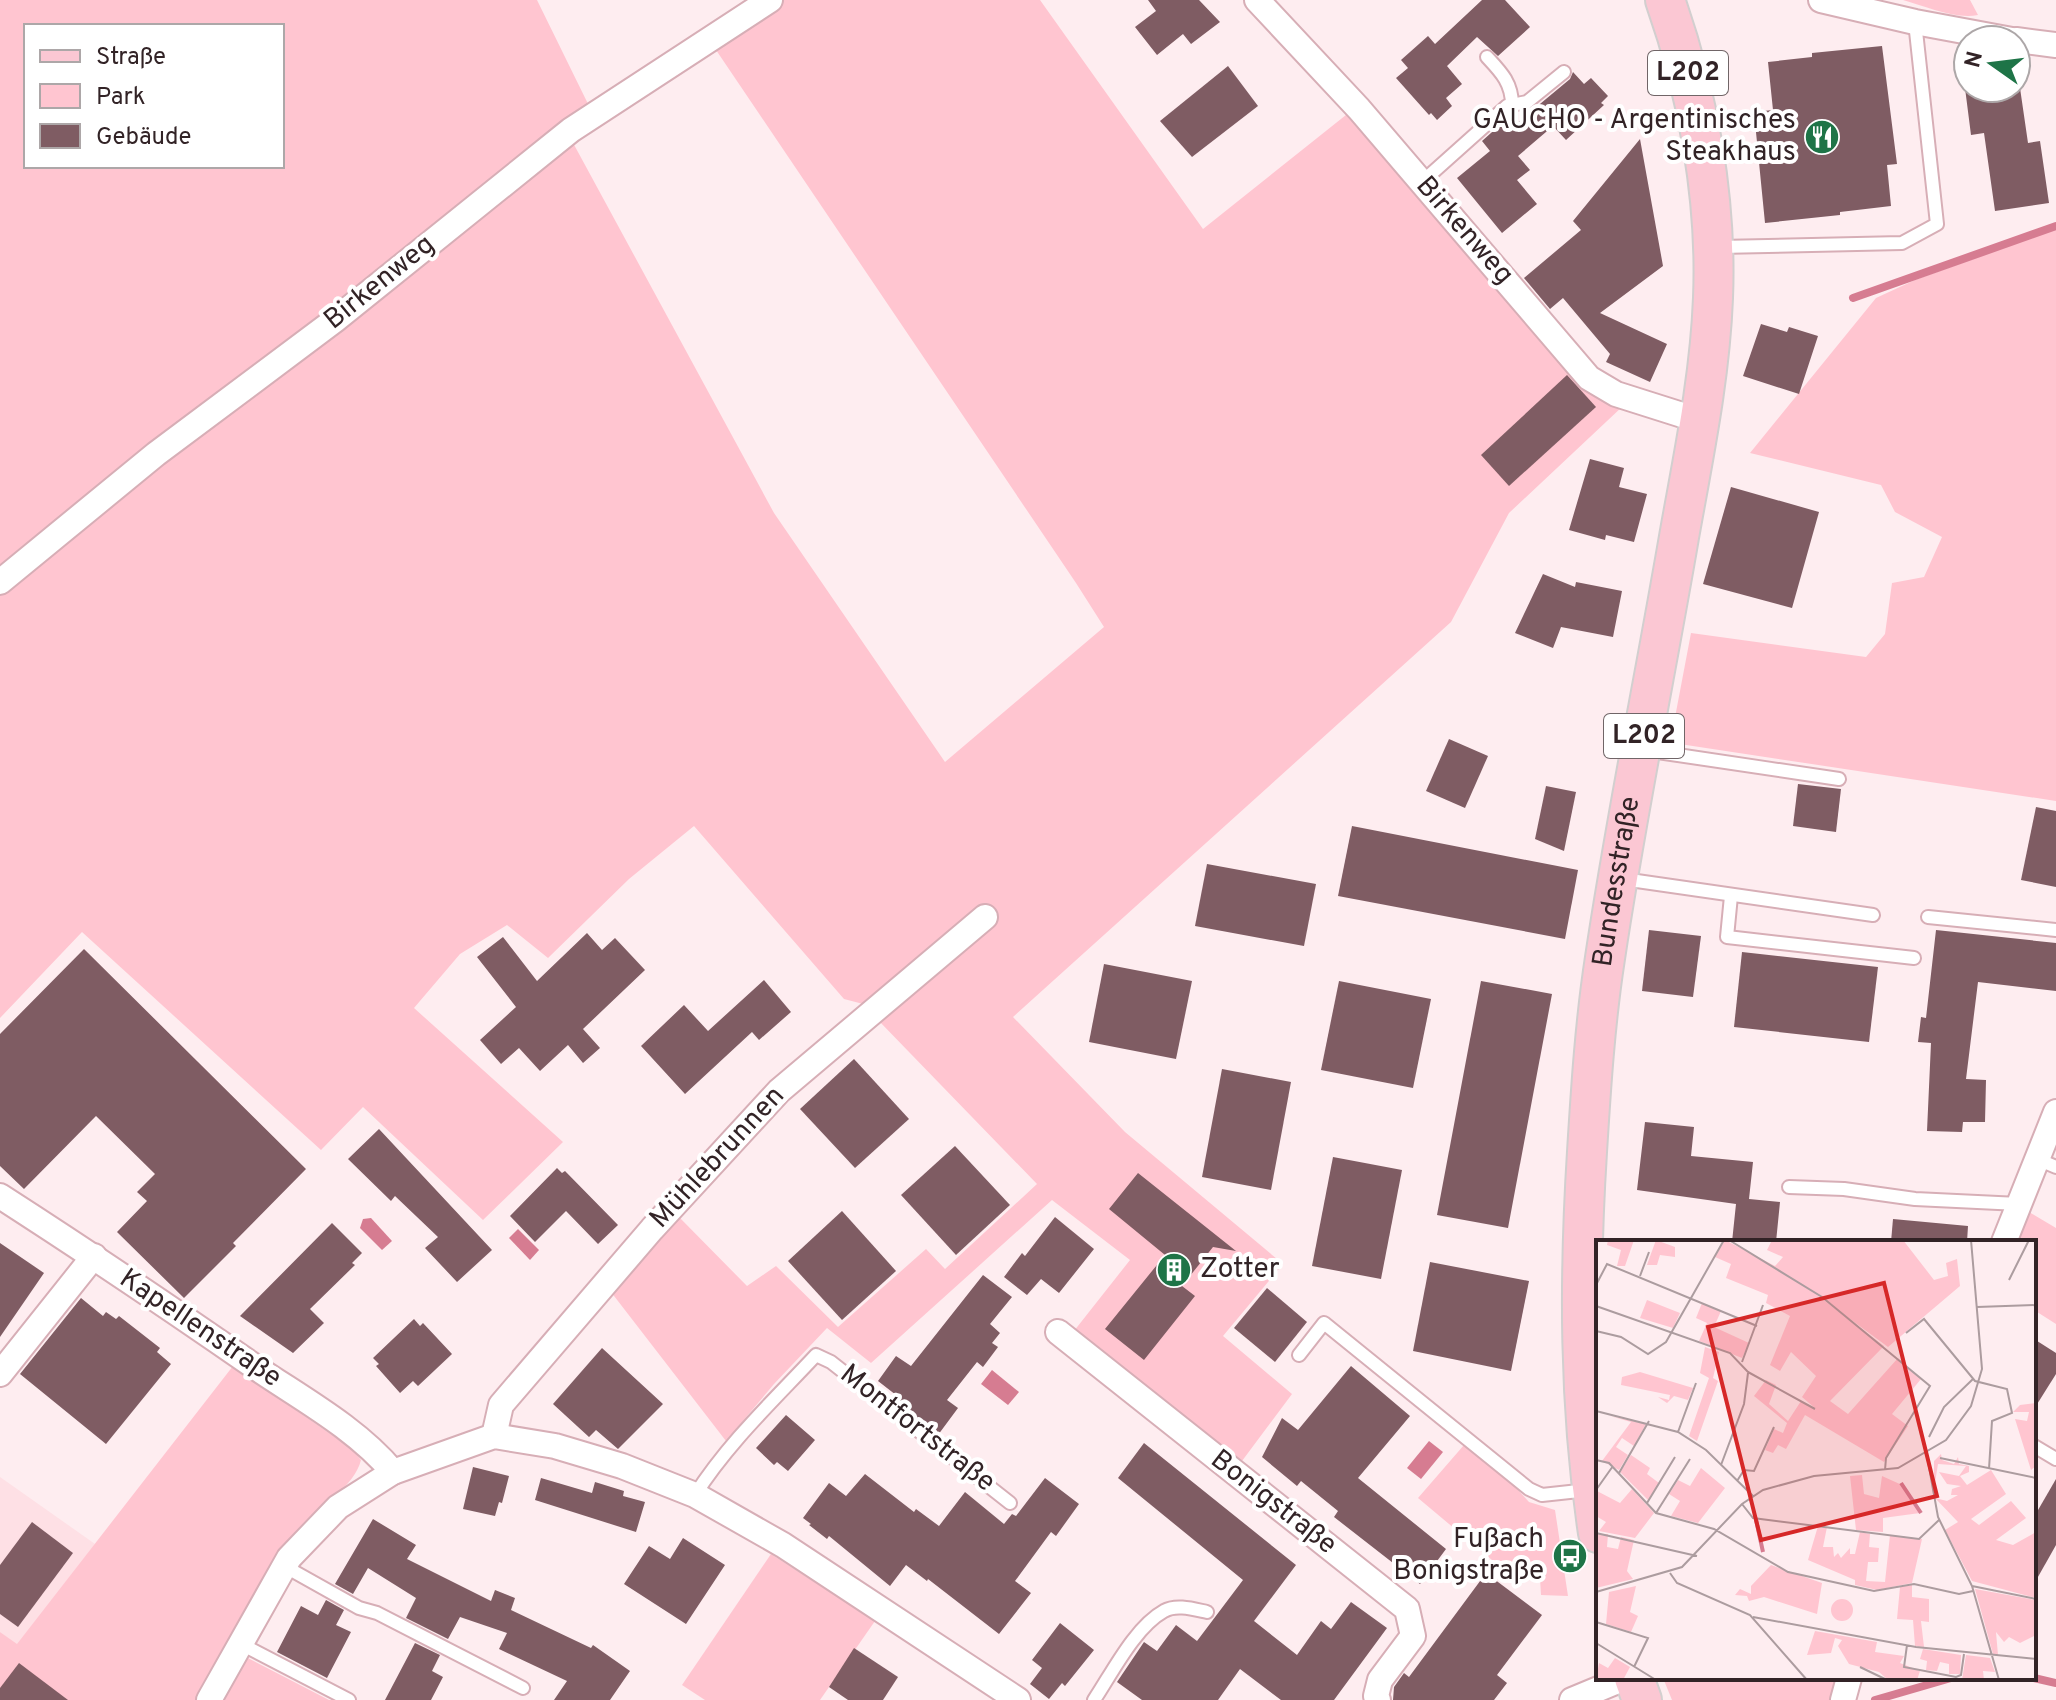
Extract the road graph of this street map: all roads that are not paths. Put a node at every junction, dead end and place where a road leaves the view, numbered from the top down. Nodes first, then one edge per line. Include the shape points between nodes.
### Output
1 (770, 0) edge
2 (1257, 0) edge
3 (1665, 0) edge
4 (1821, 0) edge
5 (1915, 22) junction
6 (1952, 29) edge
7 (2032, 42) edge
8 (2056, 45) edge
9 (1487, 57) dead end
10 (1564, 72) dead end
11 (1512, 105) junction
12 (1422, 182) junction
13 (1712, 247) junction
14 (1698, 420) junction
15 (0, 582) edge
16 (1641, 750) junction
17 (1839, 779) dead end
18 (1619, 878) junction
19 (1731, 896) junction
20 (1873, 915) dead end
21 (985, 917) dead end
22 (1928, 917) dead end
23 (2056, 930) edge
24 (1914, 958) dead end
25 (2056, 1112) edge
26 (2046, 1163) edge
27 (1789, 1187) dead end
28 (0, 1196) edge
29 (2019, 1204) junction
30 (2005, 1240) edge
31 (94, 1256) junction
32 (1058, 1332) dead end
33 (1299, 1355) dead end
34 (0, 1374) edge
35 (494, 1436) junction
36 (2036, 1447) edge
37 (2056, 1459) edge
38 (393, 1472) junction
39 (1592, 1490) junction
40 (695, 1495) junction
41 (1010, 1503) dead end
42 (1596, 1519) edge
43 (284, 1566) junction
44 (1207, 1612) dead end
45 (241, 1644) junction
46 (1620, 1680) edge
47 (1635, 1680) edge
48 (1848, 1680) edge
49 (523, 1688) dead end
50 (209, 1700) edge
51 (349, 1700) edge
52 (1018, 1700) edge
53 (1094, 1700) edge
54 (1378, 1700) edge
55 (1572, 1700) edge
56 (1642, 1700) edge
57 (1843, 1700) edge

1 - 15 street, Birkenweg via 571,130
2 - 12 street, Birkenweg
3 - 13 main road, Bundesstraße / L202 via 1694,95
4 - 5 street
5 - 6 street
5 - 13 lane via 1937,224 1902,243
7 - 8 street
9 - 11 lane via 1506,78
10 - 11 lane via 1527,102
11 - 12 lane
12 - 14 street, Birkenweg via 1589,378 1616,394
13 - 14 main road, Bundesstraße / L202 via 1710,347
14 - 16 main road, Bundesstraße / L202
16 - 17 lane
16 - 18 main road, Bundesstraße / L202
18 - 19 lane
18 - 39 main road, Bundesstraße / L202 via 1593,1066 1583,1219 1582,1361
19 - 20 lane
19 - 24 lane via 1727,937
21 - 35 street, Mühlebrunnen via 779,1091 501,1405
22 - 23 lane
25 - 26 street
26 - 29 street
27 - 29 lane
28 - 31 street, Kapellenstraße
29 - 30 street
31 - 34 street
31 - 38 street, Kapellenstraße via 362,1441
32 - 54 street, Bonigstraße via 1407,1609 1413,1636 1380,1680
33 - 39 lane via 1324,1323 1529,1489 1542,1495
35 - 38 street
35 - 40 street via 555,1446
36 - 37 lane
38 - 43 street via 338,1507
39 - 42 main road, Bundesstraße / L202
40 - 41 lane, Montfortstraße via 754,1420 816,1355
40 - 52 street via 783,1545
43 - 45 street
43 - 49 lane
44 - 53 lane via 1187,1607 1165,1610 1141,1630
45 - 50 street
45 - 51 lane
46 - 55 street
47 - 56 main road
48 - 57 street

